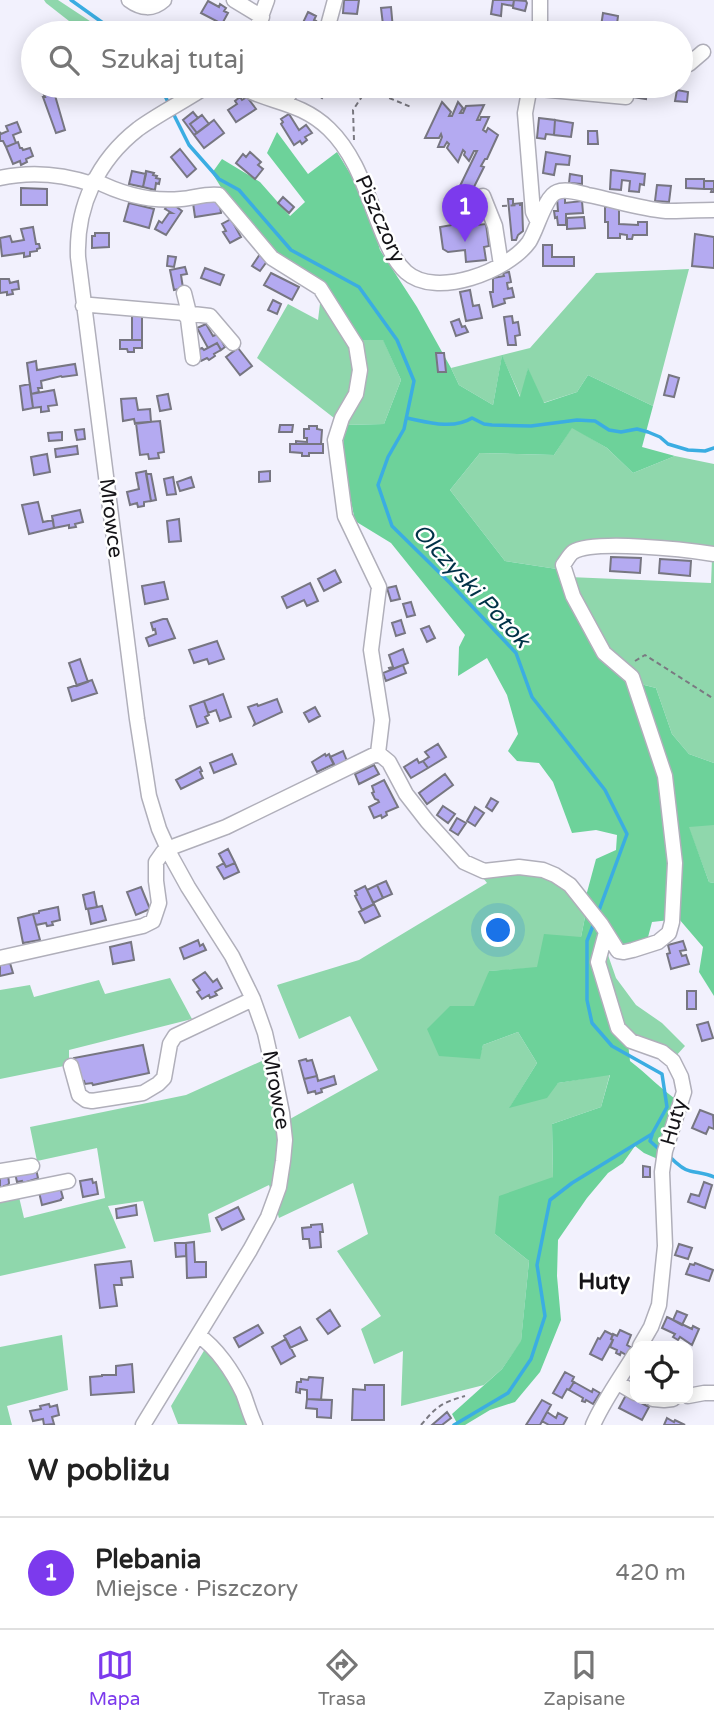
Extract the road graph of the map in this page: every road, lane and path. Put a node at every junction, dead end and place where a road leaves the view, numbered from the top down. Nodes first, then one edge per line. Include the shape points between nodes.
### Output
1 (129, 0) edge
2 (164, 0) edge
3 (234, 0) edge
4 (267, 0) edge
5 (335, 0) edge
6 (540, 0) edge
7 (262, 17) junction
8 (260, 21) edge
9 (329, 21) edge
10 (543, 21) edge
11 (703, 52) dead end
12 (693, 61) edge
13 (187, 98) edge
14 (271, 98) edge
15 (287, 98) edge
16 (361, 98) edge
17 (389, 98) edge
18 (527, 98) edge
19 (284, 102) junction
20 (411, 107) dead end
21 (354, 162) junction
22 (0, 178) edge
23 (93, 182) junction
24 (482, 195) dead end
25 (714, 210) edge
26 (538, 222) junction
27 (501, 265) junction
28 (184, 293) dead end
29 (83, 306) junction
30 (186, 313) junction
31 (233, 343) dead end
32 (193, 358) dead end
33 (714, 554) edge
34 (622, 669) junction
35 (714, 699) edge
36 (377, 753) junction
37 (168, 850) junction
38 (603, 928) junction
39 (0, 958) edge
40 (253, 999) junction
41 (71, 1066) dead end
42 (32, 1166) dead end
43 (0, 1171) edge
44 (68, 1181) dead end
45 (0, 1195) edge
46 (198, 1335) junction
47 (642, 1341) edge
48 (630, 1363) edge
49 (618, 1383) junction
50 (630, 1390) edge
51 (714, 1393) edge
52 (693, 1395) edge
53 (465, 1396) dead end
54 (143, 1425) edge
55 (254, 1425) edge
56 (421, 1425) edge
57 (593, 1425) edge

1 - 2 street via 149,8
3 - 7 street
4 - 7 street
5 - 9 street
6 - 10 street
7 - 8 street
11 - 12 street
13 - 23 street, Mrowce via 128,138
14 - 19 street, Piszczory
15 - 19 street
16 - 21 path via 353,110
17 - 20 path
18 - 26 street via 533,212
19 - 21 street, Piszczory via 328,128
21 - 27 street, Piszczory via 391,253 412,277 457,281
22 - 23 street via 40,174
23 - 29 street, Mrowce via 78,239
23 - 36 street via 156,199 219,195 272,258 320,288 356,345 360,370 356,394 335,440 345,516 379,587 371,650 382,720
24 - 27 street via 495,226
25 - 26 street, Piszczory via 654,209 559,190
26 - 27 street, Piszczory via 530,240
28 - 30 street
29 - 30 street
29 - 37 street, Mrowce via 143,765
30 - 31 street via 210,316
30 - 32 street
33 - 34 street via 597,546 573,552 568,558 563,565 573,596 604,653
34 - 35 path via 645,655
34 - 38 street via 632,677 665,776 675,863 674,904 669,933 658,942 618,951
36 - 37 street via 226,827
36 - 38 street via 389,762 406,794 464,862 484,871 519,867 555,874 570,885
37 - 39 street via 156,862 159,903 153,921
37 - 40 street, Mrowce
38 - 47 street, Huty via 598,962 618,1028 631,1041 673,1061 684,1092 662,1172 665,1246 659,1305
40 - 41 street via 175,1036 164,1078 143,1093 86,1100 79,1095
40 - 46 street, Mrowce via 281,1103 282,1170 264,1226
42 - 43 street
44 - 45 street
46 - 54 street, Mrowce
46 - 55 street via 211,1345 236,1381
48 - 49 street
49 - 50 street
49 - 57 street
51 - 52 street
53 - 56 path via 435,1408

